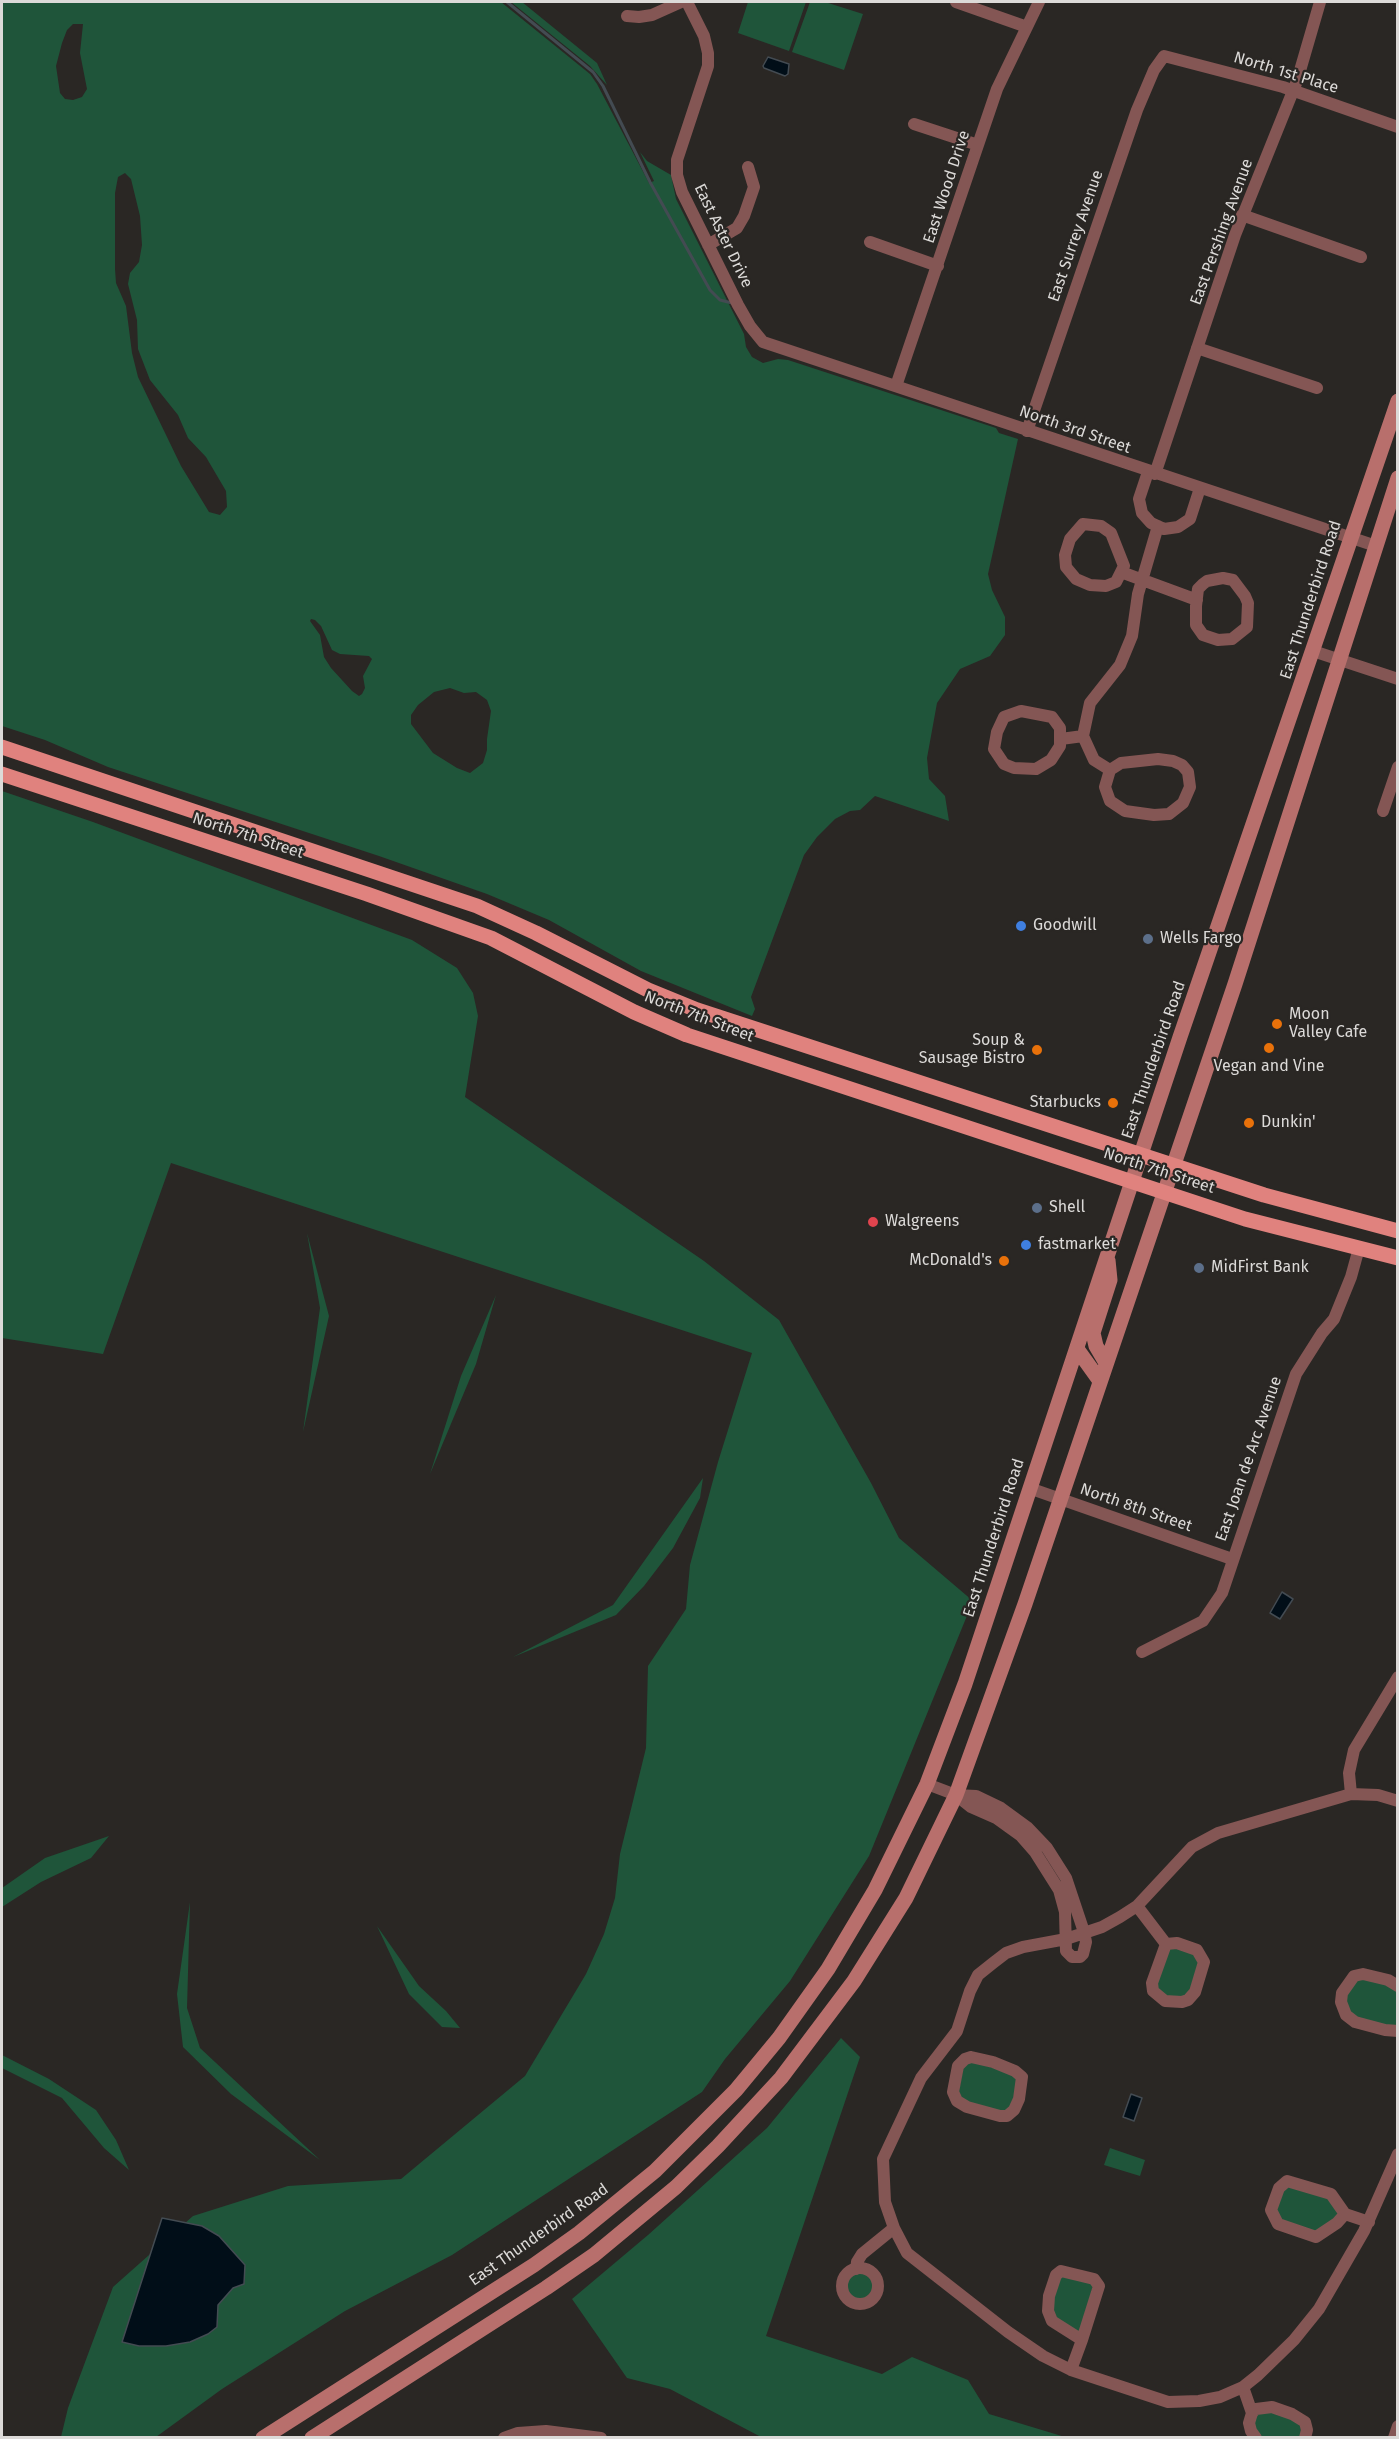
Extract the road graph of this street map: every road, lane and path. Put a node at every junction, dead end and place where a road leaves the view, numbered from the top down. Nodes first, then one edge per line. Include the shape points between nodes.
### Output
1 (681, 2) edge
2 (687, 2) edge
3 (956, 2) edge
4 (1039, 2) edge
5 (1320, 2) edge
6 (627, 16) dead end
7 (1027, 27) junction
8 (1164, 56) joint
9 (1293, 91) junction
10 (914, 124) dead end
11 (1398, 127) edge
12 (978, 145) junction
13 (748, 167) dead end
14 (1242, 215) junction
15 (870, 242) dead end
16 (708, 245) junction
17 (1361, 257) dead end
18 (938, 266) junction
19 (763, 342) joint
20 (1197, 348) junction
21 (896, 386) junction
22 (1317, 388) dead end
23 (1398, 401) edge
24 (1027, 431) junction
25 (1151, 473) junction
26 (1398, 478) edge
27 (1200, 488) junction
28 (1158, 526) junction
29 (1350, 538) junction
30 (1376, 546) junction
31 (1121, 573) junction
32 (1141, 581) junction
33 (1197, 600) junction
34 (1313, 651) junction
35 (1339, 659) junction
36 (1398, 679) edge
37 (1083, 736) junction
38 (1061, 739) junction
39 (2, 747) edge
40 (1398, 767) edge
41 (1110, 770) junction
42 (2, 774) edge
43 (1383, 811) dead end
44 (1142, 1155) junction
45 (1173, 1165) junction
46 (1132, 1182) junction
47 (1164, 1192) junction
48 (1398, 1231) edge
49 (1359, 1248) junction
50 (1107, 1253) junction
51 (1398, 1258) edge
52 (1077, 1349) junction
53 (1106, 1363) junction
54 (1100, 1381) junction
55 (1029, 1488) junction
56 (1061, 1499) junction
57 (1232, 1559) junction
58 (1142, 1652) dead end
59 (1398, 1677) edge
60 (927, 1784) junction
61 (1351, 1794) junction
62 (956, 1796) junction
63 (1398, 1801) edge
64 (1045, 1855) junction
65 (1137, 1906) junction
66 (1084, 1932) junction
67 (1066, 1939) junction
68 (1166, 1944) junction
69 (1398, 1986) edge
70 (1398, 2031) edge
71 (940, 2054) junction
72 (958, 2066) junction
73 (1398, 2154) edge
74 (1345, 2214) junction
75 (1369, 2222) junction
76 (894, 2228) junction
77 (856, 2269) dead end
78 (1082, 2340) junction
79 (1071, 2370) junction
80 (1243, 2386) junction
81 (1252, 2413) junction
82 (1398, 2426) edge
83 (586, 2436) edge
84 (264, 2438) edge
85 (312, 2438) edge
86 (504, 2438) edge
87 (601, 2438) edge
88 (1256, 2438) edge
89 (1305, 2438) edge
90 (1394, 2438) edge

1 - 6 street via 652,15
2 - 16 street, East Aster Drive via 704,36 708,66 677,160 677,175
3 - 7 street
4 - 7 street, East Wood Drive
5 - 9 street, East Pershing Avenue
7 - 12 street, East Wood Drive via 997,89
8 - 9 street, North 1st Place
8 - 24 street, East Surrey Avenue via 1137,110
9 - 11 street, North 1st Place
9 - 14 street, East Pershing Avenue
10 - 12 street
12 - 18 street, East Wood Drive
13 - 16 street via 754,187 744,216 737,228
14 - 17 street
14 - 20 street, East Pershing Avenue
15 - 18 street
16 - 19 street, East Aster Drive via 738,305
18 - 21 street, East Wood Drive
19 - 21 street, North 3rd Street
20 - 22 street
20 - 25 street, East Pershing Avenue
21 - 24 street, North 3rd Street
23 - 29 main road, East Thunderbird Road
24 - 25 street, North 3rd Street
25 - 27 street, North 3rd Street
25 - 28 street, East Pershing Avenue via 1139,499 1142,513
26 - 30 main road
27 - 28 street via 1190,519 1178,527
27 - 29 street, North 3rd Street
28 - 32 street
29 - 30 street, North 3rd Street
29 - 34 main road, East Thunderbird Road
30 - 35 main road
31 - 31 street via 1124,566 1111,532 1101,526 1083,524 1071,536 1066,567 1076,579 1106,586 1116,582
31 - 32 street
32 - 33 street
32 - 37 street via 1132,636 1120,665 1090,704
33 - 33 street via 1196,625 1203,635 1232,639 1247,627 1248,603 1233,580 1207,580 1198,589
34 - 35 street
34 - 44 main road, East Thunderbird Road
35 - 36 street
35 - 45 main road
37 - 38 street
37 - 41 street via 1094,759
38 - 38 street via 1060,728 1052,717 1021,711 1004,717 994,749 1004,764 1036,770 1051,760
39 - 44 main road, North 7th Street via 477,906 697,1010
40 - 43 street
41 - 41 street via 1105,787 1110,801 1137,814 1169,814 1183,803 1190,787 1188,772 1173,761 1121,763
42 - 46 main road, North 7th Street via 491,938 677,1031
44 - 45 main road, North 7th Street
44 - 46 main road, East Thunderbird Road
45 - 47 main road
45 - 48 main road, North 7th Street via 1264,1195
46 - 47 main road, North 7th Street
46 - 50 main road, East Thunderbird Road
47 - 49 main road, North 7th Street via 1262,1224
47 - 53 main road
49 - 51 main road, North 7th Street
49 - 57 street, East Joan de Arc Avenue via 1334,1319 1296,1374
50 - 52 main road, East Thunderbird Road
50 - 53 main road via 1110,1280 1093,1333
52 - 54 main road
52 - 55 main road, East Thunderbird Road
53 - 54 main road
54 - 56 main road
55 - 56 street, North 8th Street
55 - 60 main road, East Thunderbird Road
56 - 57 street, North 8th Street
56 - 62 main road
57 - 58 street, East Joan de Arc Avenue via 1222,1593 1203,1621
59 - 61 street via 1354,1750 1349,1773
60 - 62 street
60 - 84 main road, East Thunderbird Road via 880,1880 828,1969 759,2063 697,2131 610,2208 534,2265
61 - 63 street
61 - 65 street via 1218,1833 1192,1847
62 - 64 street via 976,1796 1001,1808 1027,1827
62 - 85 main road via 906,1898 854,1982 781,2078 718,2146 676,2187 594,2255
64 - 66 street via 1070,1887
64 - 67 street via 1065,1912
65 - 66 street via 1102,1927
65 - 68 street
66 - 67 street
66 - 67 street via 1086,1942 1080,1957 1068,1954
67 - 71 street via 1006,1953 978,1975 957,2031
68 - 68 street via 1152,1983 1154,1991 1165,2001 1182,2002 1195,1992 1204,1962 1197,1950 1177,1943
69 - 70 street via 1364,1974 1354,1976 1342,1993 1341,2002 1346,2015 1355,2022
71 - 72 street
71 - 76 street via 921,2079 882,2159 885,2202
72 - 72 street via 953,2092 957,2101 1000,2116 1014,2110 1022,2086 1022,2077 1015,2071 971,2057
73 - 75 street
74 - 74 street via 1331,2194 1287,2181 1271,2210 1278,2224 1316,2237
74 - 75 street
75 - 80 street via 1319,2308 1294,2340
76 - 77 street via 862,2254
76 - 79 street via 907,2253 1008,2332
78 - 78 street via 1099,2286 1094,2279 1061,2271 1049,2296 1048,2311 1052,2321
78 - 79 street
79 - 80 street via 1168,2403 1209,2399
80 - 81 street
81 - 88 street via 1249,2423
81 - 89 street via 1272,2407 1292,2414 1305,2422
82 - 90 street
83 - 86 street via 546,2431
83 - 87 street

